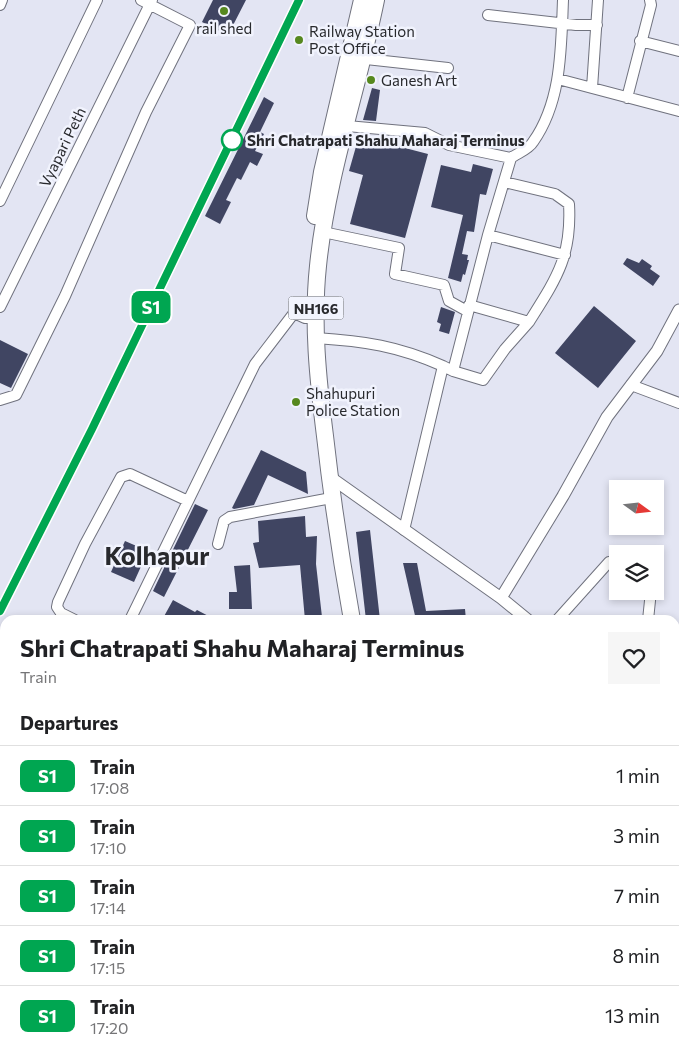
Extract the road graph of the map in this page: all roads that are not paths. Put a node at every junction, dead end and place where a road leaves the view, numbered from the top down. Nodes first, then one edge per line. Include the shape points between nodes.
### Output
1 (2, 0) edge
2 (97, 0) edge
3 (362, 0) edge
4 (376, 0) edge
5 (563, 0) edge
6 (598, 0) edge
7 (650, 0) edge
8 (148, 1) edge
9 (0, 5) edge
10 (488, 15) dead end
11 (562, 23) junction
12 (597, 25) junction
13 (640, 41) junction
14 (679, 51) edge
15 (356, 58) junction
16 (448, 68) dead end
17 (558, 79) junction
18 (592, 88) junction
19 (627, 98) junction
20 (679, 112) edge
21 (347, 126) junction
22 (511, 158) junction
23 (504, 182) junction
24 (0, 201) edge
25 (323, 232) junction
26 (488, 235) junction
27 (566, 255) junction
28 (0, 307) edge
29 (468, 308) junction
30 (679, 310) edge
31 (310, 318) junction
32 (529, 322) junction
33 (316, 338) junction
34 (443, 366) junction
35 (453, 372) junction
36 (631, 384) junction
37 (0, 400) edge
38 (679, 403) edge
39 (330, 478) junction
40 (326, 499) junction
41 (188, 501) junction
42 (404, 530) junction
43 (218, 544) dead end
44 (609, 562) dead end
45 (501, 598) junction
46 (650, 600) edge
47 (65, 615) edge
48 (132, 615) edge
49 (343, 615) edge
50 (351, 615) edge
51 (522, 615) edge
52 (561, 615) edge
53 (649, 615) edge

1 - 9 street
2 - 24 street
3 - 15 highway, NH166
4 - 15 highway, NH166
5 - 11 street
6 - 12 street
7 - 13 street
8 - 28 street, Vyapari Peth
8 - 37 street via 190,25 146,112 65,296 16,395
10 - 11 street
11 - 12 street
11 - 17 street
12 - 18 street
13 - 14 street
13 - 19 street
15 - 16 street
15 - 21 highway, NH166
15 - 31 highway, NH166 via 320,186 308,267
17 - 18 street
17 - 22 street via 551,105 532,144
18 - 19 street
19 - 20 street
21 - 22 street via 425,133 449,145
21 - 25 highway, NH166
22 - 23 street
23 - 26 street
23 - 27 street via 555,194 569,204 570,230
25 - 29 street via 400,248 395,274 444,284 449,301
25 - 31 highway, NH166
26 - 27 street
26 - 29 street
27 - 32 street
29 - 32 street
29 - 35 street
30 - 36 street via 657,351
31 - 33 highway, NH166
31 - 40 highway, NH166
31 - 41 street via 294,313 255,364
32 - 35 street via 504,349 483,380
33 - 34 street via 363,341 410,352
33 - 39 highway, NH166
34 - 35 street
34 - 42 street
36 - 38 street
36 - 45 street via 607,417
39 - 42 street
39 - 50 highway, NH166
40 - 43 street via 230,517 224,521
40 - 49 highway, NH166
41 - 47 street via 130,474 121,477 58,602
41 - 48 street
42 - 45 street
44 - 52 street
45 - 51 street
46 - 53 street

